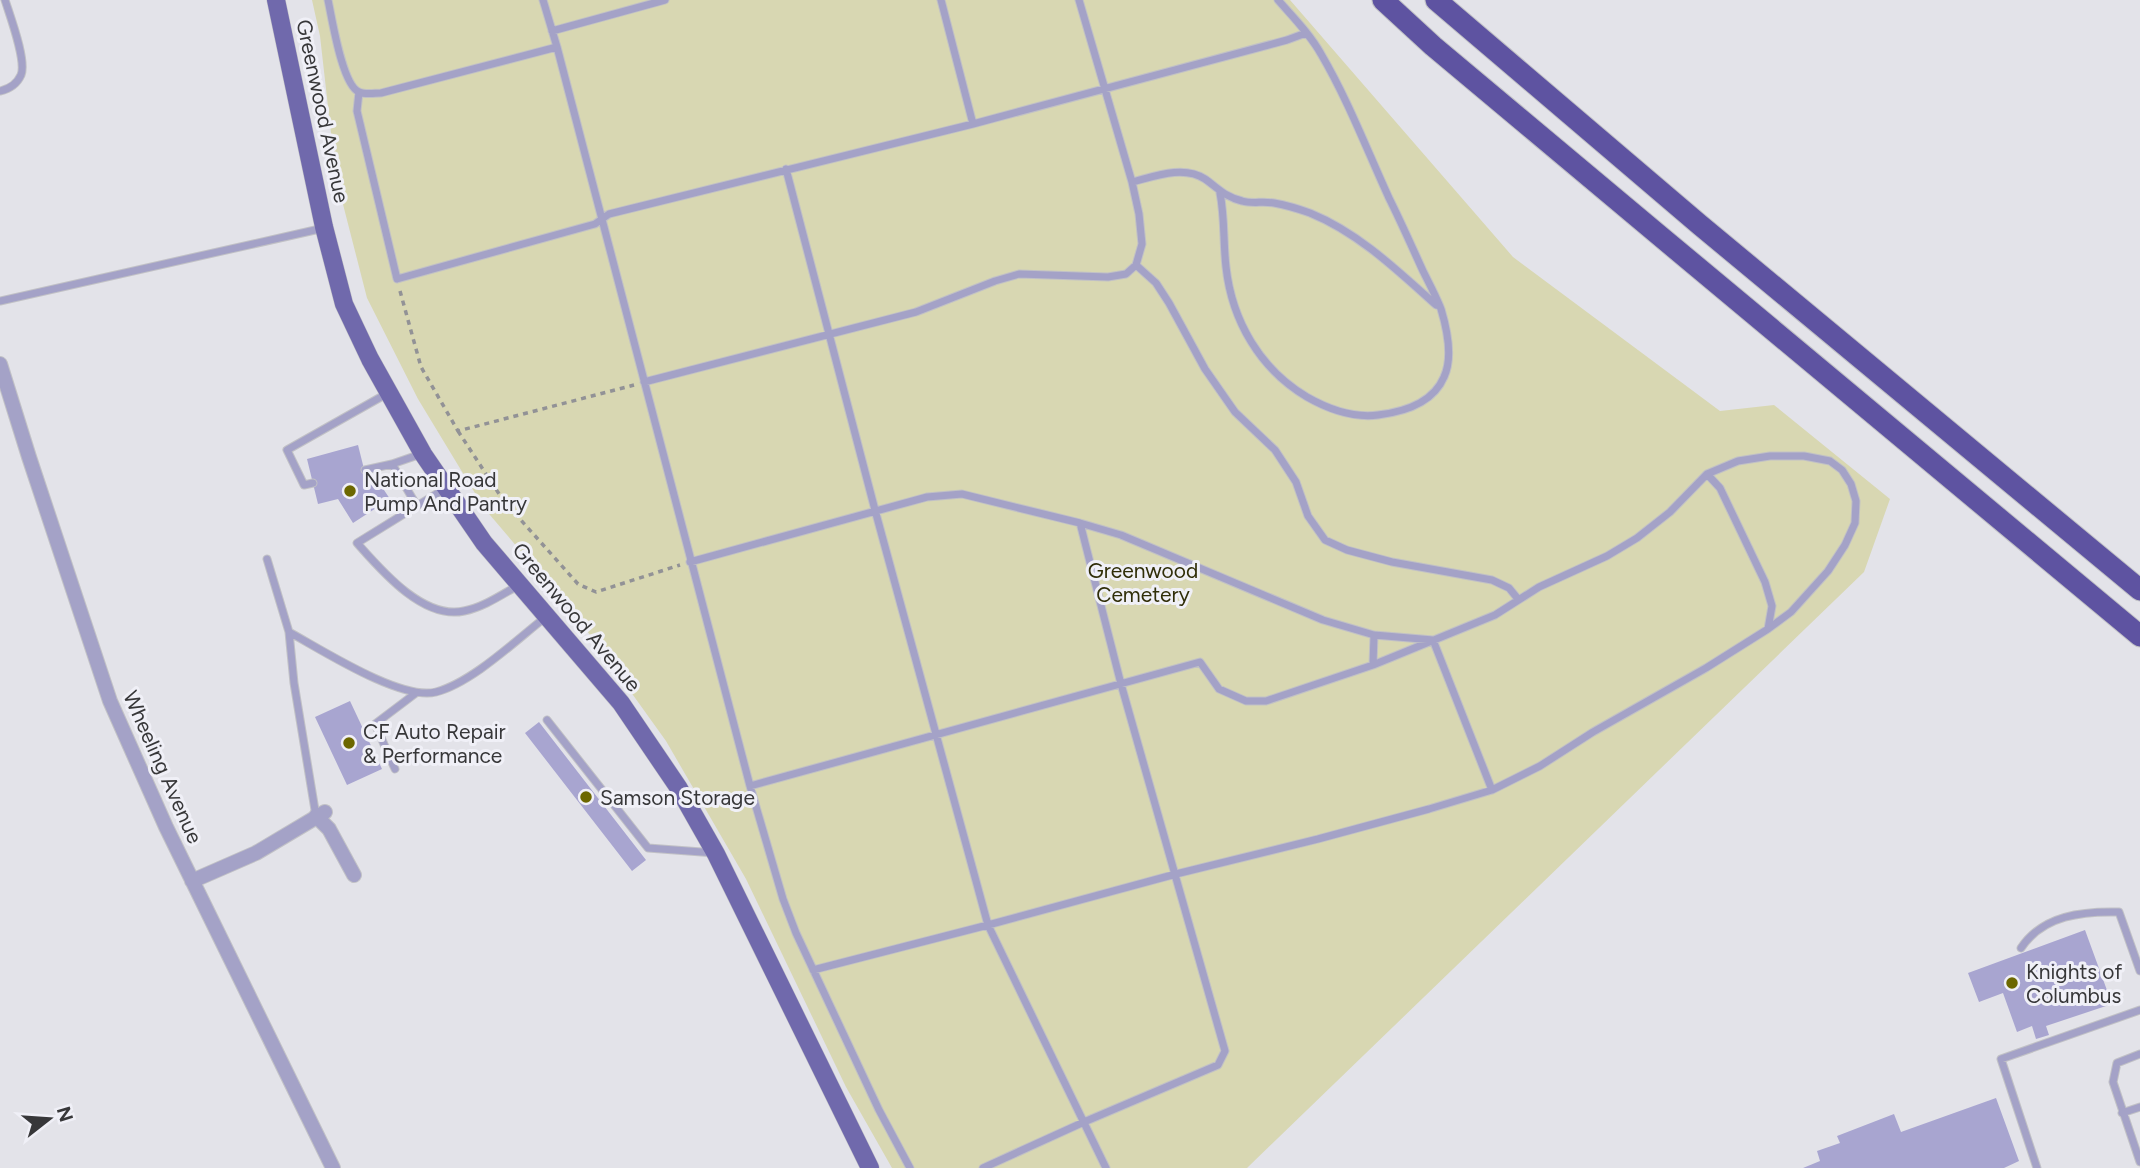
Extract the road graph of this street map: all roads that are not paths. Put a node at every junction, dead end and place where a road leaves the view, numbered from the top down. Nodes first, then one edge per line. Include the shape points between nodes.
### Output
1 (5, 0) edge
2 (276, 0) edge
3 (328, 0) edge
4 (544, 0) edge
5 (665, 0) edge
6 (941, 0) edge
7 (1079, 0) edge
8 (1278, 0) edge
9 (1383, 0) edge
10 (1436, 0) edge
11 (552, 31) junction
12 (1306, 33) junction
13 (557, 47) junction
14 (1104, 90) junction
15 (0, 91) edge
16 (359, 92) junction
17 (974, 124) junction
18 (786, 169) junction
19 (1132, 182) junction
20 (1220, 193) junction
21 (602, 219) junction
22 (324, 228) junction
23 (1136, 265) junction
24 (0, 300) edge
25 (1440, 308) junction
26 (829, 335) junction
27 (0, 364) edge
28 (644, 382) junction
29 (389, 393) junction
30 (423, 454) junction
31 (392, 464) junction
32 (365, 470) dead end
33 (1707, 474) junction
34 (313, 483) dead end
35 (446, 488) junction
36 (417, 506) junction
37 (875, 510) junction
38 (1080, 523) junction
39 (267, 559) dead end
40 (690, 562) junction
41 (519, 584) junction
42 (2140, 590) edge
43 (1518, 599) junction
44 (547, 616) junction
45 (1768, 629) junction
46 (289, 632) junction
47 (1374, 635) junction
48 (2140, 636) edge
49 (1433, 640) junction
50 (1373, 665) junction
51 (1121, 684) junction
52 (416, 693) junction
53 (547, 719) dead end
54 (936, 735) junction
55 (395, 769) dead end
56 (750, 786) junction
57 (1492, 790) junction
58 (321, 814) junction
59 (716, 853) junction
60 (1176, 874) junction
61 (354, 875) dead end
62 (192, 881) junction
63 (988, 925) junction
64 (2021, 948) dead end
65 (813, 970) junction
66 (2140, 971) edge
67 (2140, 1010) edge
68 (2140, 1054) edge
69 (2140, 1107) edge
70 (2122, 1113) junction
71 (1084, 1122) junction
72 (2140, 1162) edge
73 (333, 1168) edge
74 (870, 1168) edge
75 (910, 1168) edge
76 (983, 1168) edge
77 (1106, 1168) edge
78 (2037, 1168) edge

1 - 15 lane via 22,73 15,84
2 - 22 main road, Greenwood Avenue
3 - 16 lane via 346,74
4 - 11 lane
5 - 11 lane
6 - 17 lane
7 - 14 lane
8 - 12 lane
9 - 48 highway
10 - 42 highway
11 - 13 lane
12 - 14 lane
12 - 25 lane via 1345,97
13 - 16 lane via 381,93
13 - 21 lane
14 - 17 lane
14 - 19 lane
16 - 21 lane via 356,111 397,279
17 - 18 lane
18 - 21 lane
18 - 26 lane
19 - 20 lane via 1189,172
19 - 23 lane via 1142,244
20 - 25 lane via 1243,202 1273,203 1310,213 1341,229 1377,253
20 - 25 lane via 1227,270 1244,330 1278,375 1320,405 1369,416 1395,413 1432,394 1444,377 1448,360
21 - 28 lane
22 - 24 lane
22 - 29 main road, Greenwood Avenue via 344,304
23 - 26 lane via 1126,274 1108,277 1018,274 916,312
23 - 43 lane via 1170,303 1205,369 1235,412 1275,450 1325,540 1392,562 1492,580 1509,588
26 - 28 lane
26 - 37 lane
27 - 62 street, Wheeling Avenue via 110,701
28 - 40 lane
29 - 30 main road, Greenwood Avenue
29 - 34 lane via 287,450 304,485
30 - 31 lane
30 - 35 main road, Greenwood Avenue
31 - 32 lane
31 - 36 lane
33 - 43 lane via 1637,538
33 - 45 lane via 1720,488 1765,582 1772,606
33 - 45 lane via 1738,461 1804,456 1830,461 1851,484 1855,523 1845,545 1812,590
35 - 36 lane
35 - 41 main road, Greenwood Avenue
36 - 41 lane via 357,543 393,583 445,612 463,612 485,604
37 - 38 lane via 962,494
37 - 40 lane
37 - 54 lane
38 - 47 lane via 1323,620
38 - 51 lane
39 - 46 lane
40 - 56 lane
41 - 44 main road, Greenwood Avenue
43 - 49 lane via 1495,615
44 - 52 lane via 467,679 436,692
44 - 59 main road, Greenwood Avenue via 621,703
45 - 57 lane
46 - 52 lane via 369,675
46 - 58 lane via 294,682
47 - 49 lane
47 - 50 lane
49 - 50 lane
49 - 57 lane
50 - 51 lane via 1266,701 1245,701 1219,689 1200,662
51 - 54 lane
51 - 60 lane
52 - 55 lane via 375,724
53 - 59 lane via 648,848
54 - 56 lane
54 - 63 lane
56 - 65 lane via 783,899
57 - 60 lane
58 - 61 street
58 - 62 street via 256,853
59 - 74 main road, Greenwood Avenue
60 - 63 lane
60 - 71 lane via 1225,1051 1218,1065
62 - 73 street, Wheeling Avenue
63 - 65 lane
63 - 71 lane
64 - 66 lane via 2061,917 2119,912
65 - 75 lane
67 - 78 lane via 2001,1059
68 - 70 lane via 2117,1063 2113,1082
69 - 70 lane
70 - 72 lane
71 - 76 lane
71 - 77 lane

